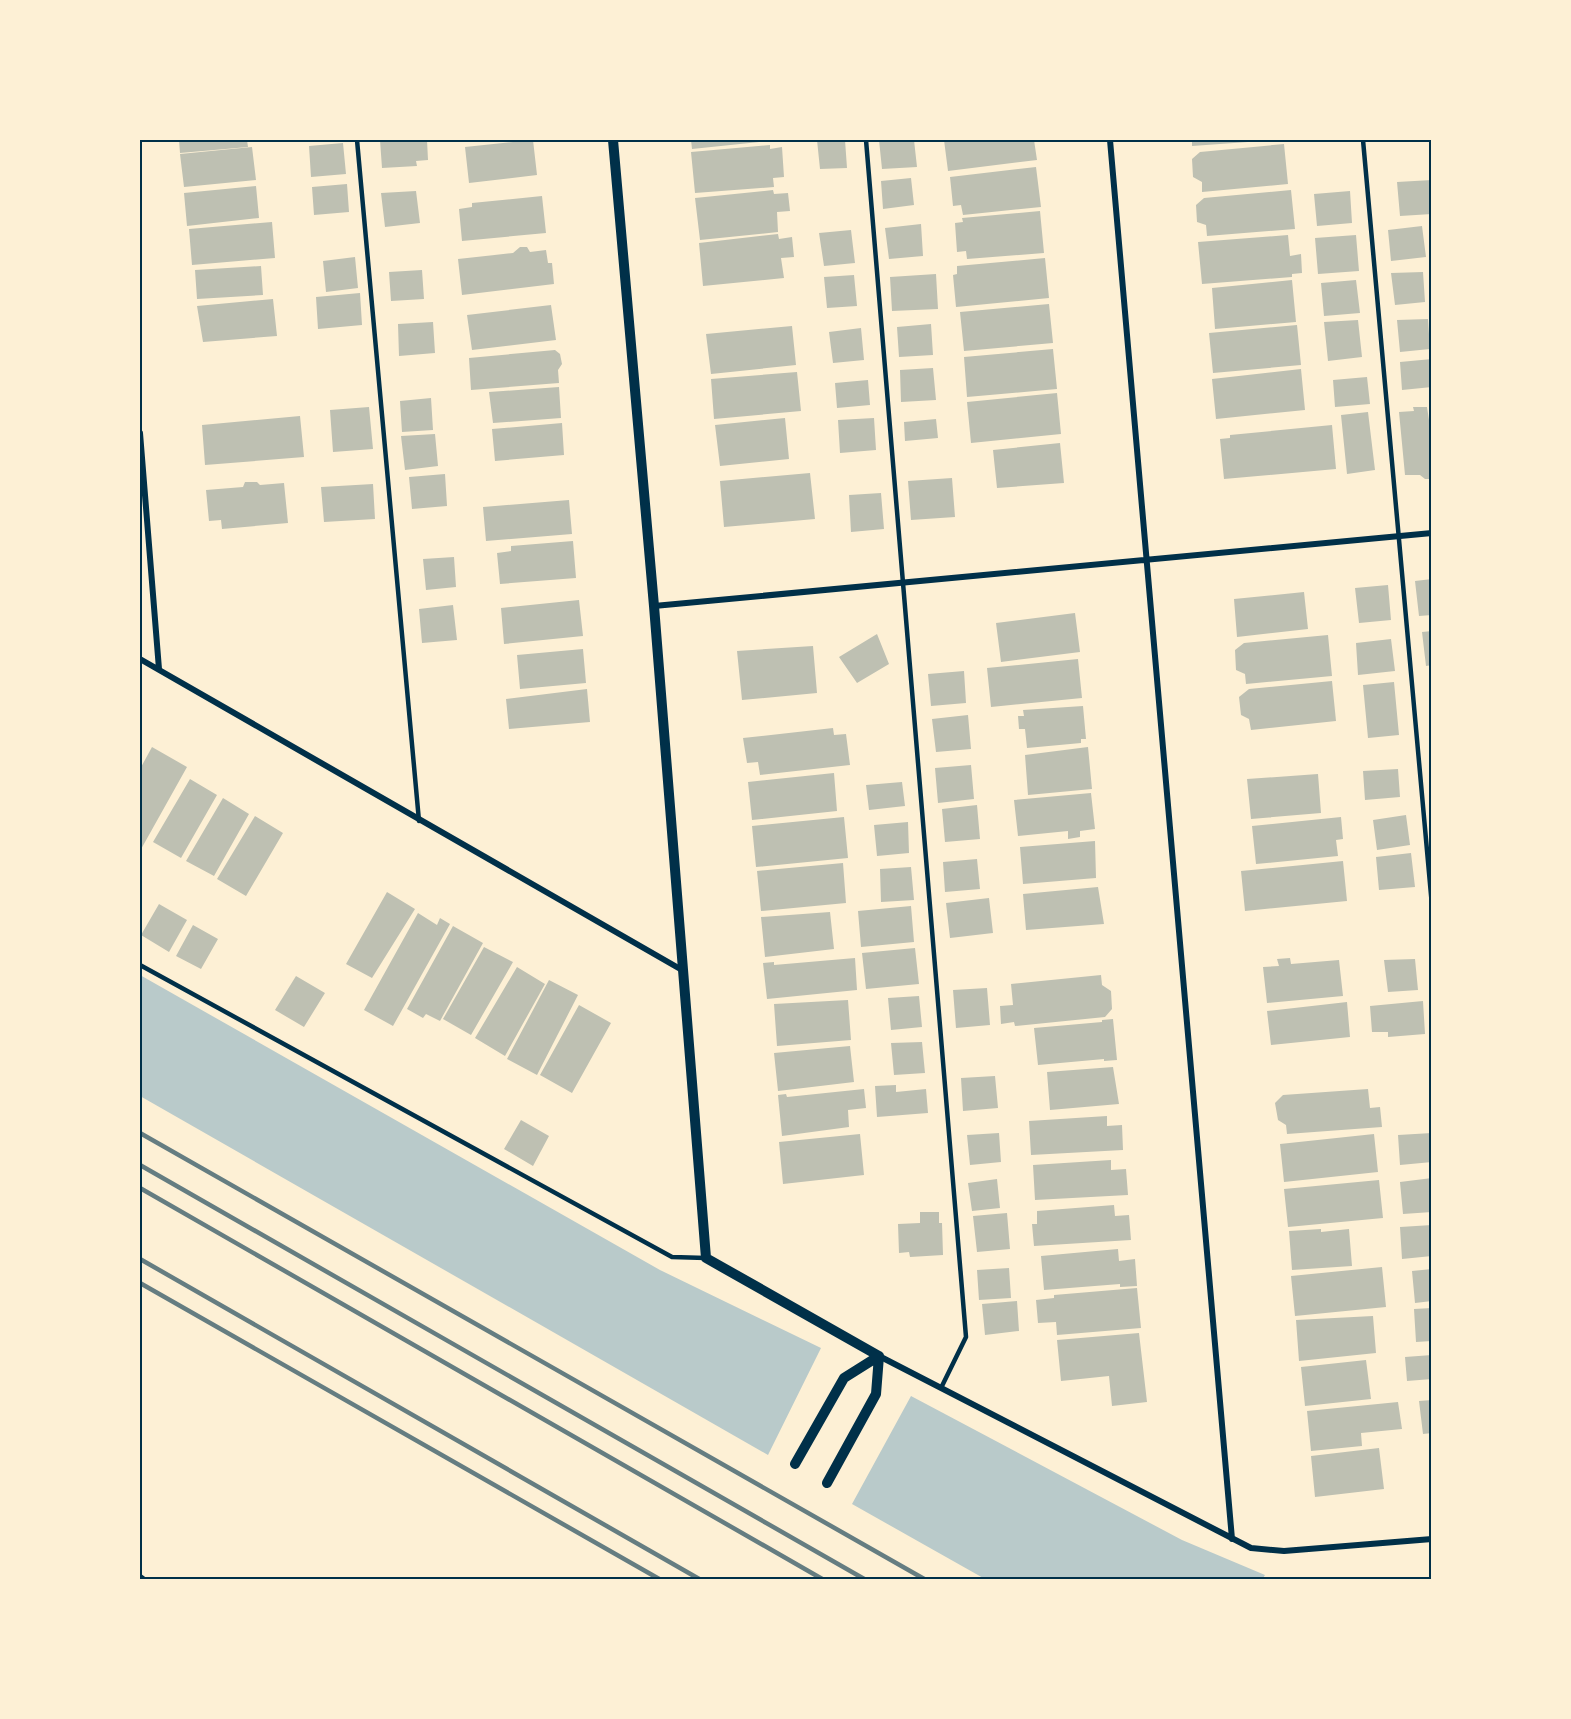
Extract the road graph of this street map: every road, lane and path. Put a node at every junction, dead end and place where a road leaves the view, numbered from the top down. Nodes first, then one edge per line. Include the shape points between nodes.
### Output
1 (357, 140) edge
2 (613, 140) edge
3 (866, 140) edge
4 (1110, 140) edge
5 (1363, 140) edge
6 (140, 433) edge
7 (1431, 533) edge
8 (1398, 537) junction
9 (1147, 560) junction
10 (905, 583) junction
11 (654, 606) junction
12 (140, 659) edge
13 (159, 669) junction
14 (419, 821) junction
15 (1431, 906) edge
16 (140, 965) edge
17 (682, 970) junction
18 (706, 1258) junction
19 (879, 1356) junction
20 (942, 1386) junction
21 (795, 1464) dead end
22 (827, 1483) dead end
23 (1232, 1539) junction
24 (1431, 1539) edge
25 (140, 1577) edge
26 (144, 1580) edge

1 - 14 lane
2 - 11 street
3 - 10 lane
4 - 9 street
5 - 8 lane
6 - 13 street
7 - 8 street
8 - 9 street
8 - 15 lane
9 - 10 street
9 - 23 street
10 - 11 street
10 - 20 lane via 966,1337
11 - 17 street
12 - 13 street
13 - 14 street
14 - 17 street
16 - 18 lane via 672,1257
17 - 18 street
18 - 19 street
19 - 20 street
19 - 21 street via 844,1378
19 - 22 street via 876,1394
20 - 23 street
23 - 24 street via 1251,1548 1284,1551
25 - 26 street

